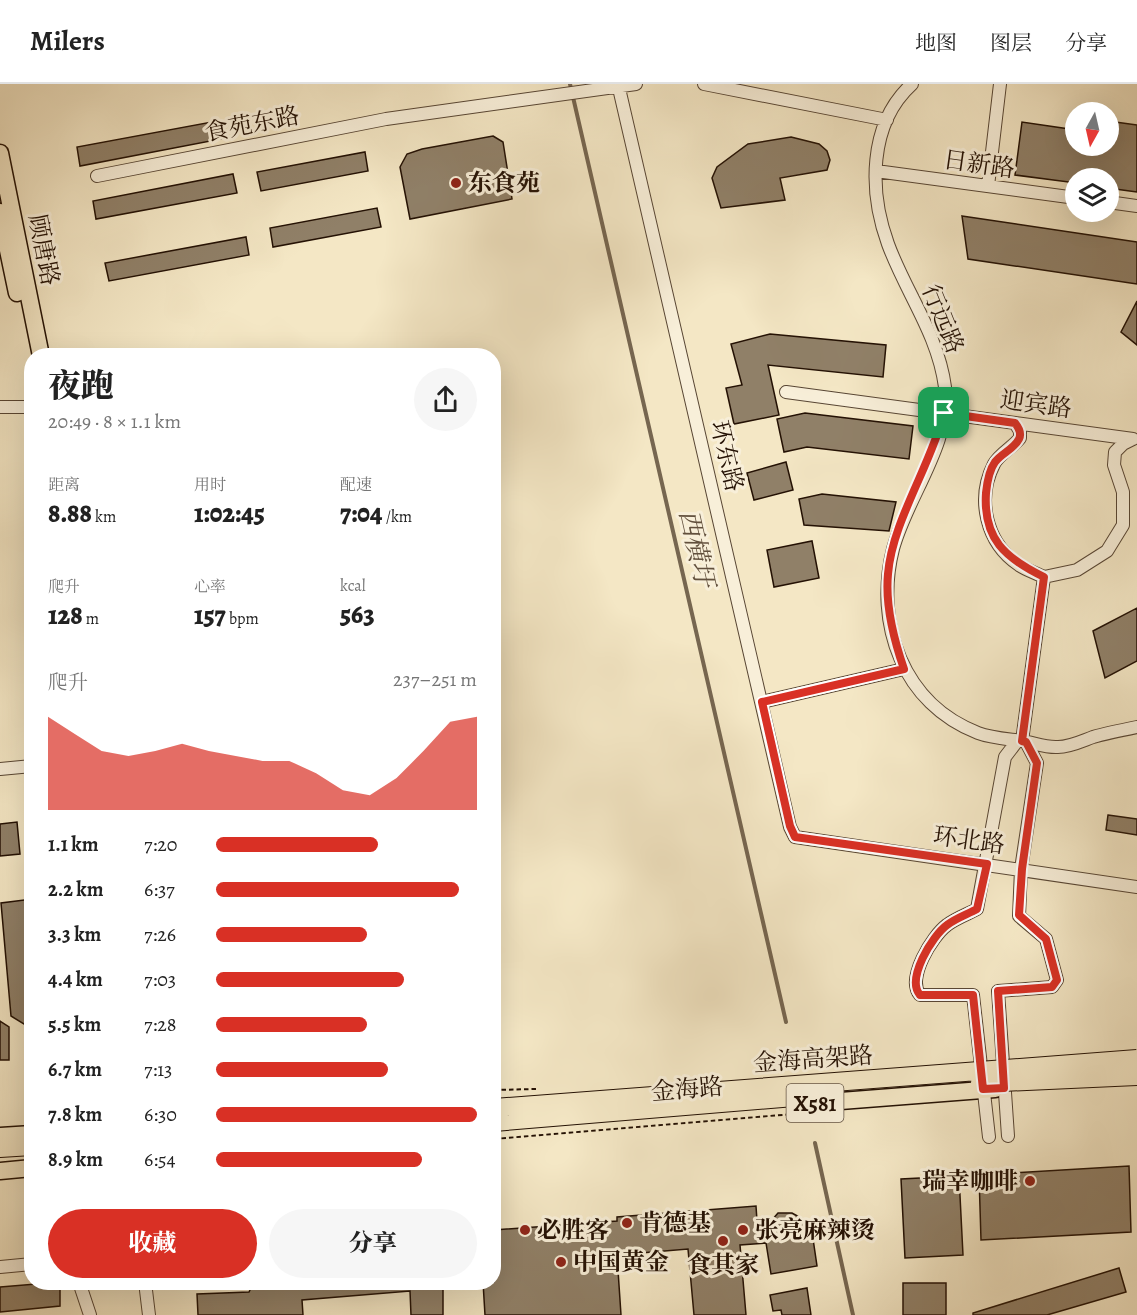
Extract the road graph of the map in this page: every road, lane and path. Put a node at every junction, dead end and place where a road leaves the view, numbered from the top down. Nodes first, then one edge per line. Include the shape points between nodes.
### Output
1 (636, 84) edge
2 (704, 84) edge
3 (912, 84) edge
4 (1000, 84) edge
5 (618, 85) edge
6 (886, 120) junction
7 (0, 153) edge
8 (876, 171) junction
9 (97, 176) dead end
10 (988, 186) junction
11 (1065, 196) edge
12 (1119, 204) edge
13 (1137, 206) edge
14 (0, 212) edge
15 (29, 348) edge
16 (39, 348) edge
17 (786, 392) dead end
18 (0, 407) edge
19 (24, 407) edge
20 (944, 413) junction
21 (1015, 423) junction
22 (1135, 439) edge
23 (1044, 577) junction
24 (904, 669) junction
25 (762, 702) junction
26 (1137, 727) edge
27 (1022, 741) junction
28 (24, 767) edge
29 (0, 769) edge
30 (795, 837) joint
31 (987, 864) junction
32 (1022, 869) junction
33 (1137, 887) edge
34 (1137, 1054) edge
35 (1137, 1059) edge
36 (1003, 1063) junction
37 (980, 1065) junction
38 (1137, 1076) edge
39 (1137, 1082) edge
40 (1004, 1088) junction
41 (983, 1089) junction
42 (501, 1099) edge
43 (501, 1107) edge
44 (501, 1121) edge
45 (501, 1129) edge
46 (24, 1134) edge
47 (0, 1136) edge
48 (1008, 1136) dead end
49 (989, 1137) dead end
50 (24, 1146) edge
51 (0, 1148) edge
52 (24, 1158) edge
53 (0, 1159) edge
54 (24, 1169) edge
55 (0, 1171) edge
56 (24, 1265) edge
57 (0, 1267) edge
58 (82, 1290) edge
59 (146, 1290) edge
60 (90, 1315) edge
61 (148, 1315) edge

1 - 5 street, 食苑东路
2 - 6 street
3 - 6 street, 行远路 via 900,95
4 - 10 street
5 - 9 street, 食苑东路 via 386,119
5 - 25 street, 环东路
6 - 8 street, 行远路 via 876,151
7 - 16 main road, 顾唐路
8 - 10 street, 日新路
8 - 20 street, 行远路 via 888,244 931,332 945,388
10 - 11 street, 日新路
12 - 13 street
14 - 15 main road, 顾唐路
17 - 20 street, 迎宾路
18 - 19 street
20 - 21 street, 迎宾路
20 - 24 street, 行远路 via 937,441 906,513 888,574 894,642
21 - 22 street, 迎宾路
21 - 23 street via 1020,438 995,462 985,508 990,530 1000,548 1018,565
22 - 23 street via 1115,453 1114,465 1123,492 1123,525 1107,551 1077,570
23 - 27 street
24 - 25 street
24 - 27 street, 行远路 via 934,707 955,722 980,734
25 - 30 street, 环东路
26 - 27 street, 行远路 via 1058,747
27 - 31 street via 1005,757
27 - 32 street via 1037,763
28 - 29 street
30 - 31 street, 环北路
31 - 32 street, 环北路
31 - 37 street via 977,909 947,925 929,945 914,981 920,995 973,995
32 - 33 street, 环北路
32 - 36 street via 1019,915 1046,939 1057,980 1052,987 998,991
34 - 36 main road, 金海路 / X581
35 - 43 highway, 金海高架路, bridge
36 - 37 main road, 金海路 / X581
36 - 40 street
37 - 41 street
37 - 42 main road, 金海路 / X581
38 - 44 highway, 金海高架路, bridge via 950,1084
39 - 40 main road, 金海路 / X581
40 - 41 main road, 金海路 / X581
40 - 48 street
41 - 45 main road, 金海路 / X581
41 - 49 street
46 - 47 main road
50 - 51 highway
52 - 53 highway
54 - 55 main road
56 - 57 street
58 - 60 street
59 - 61 street

